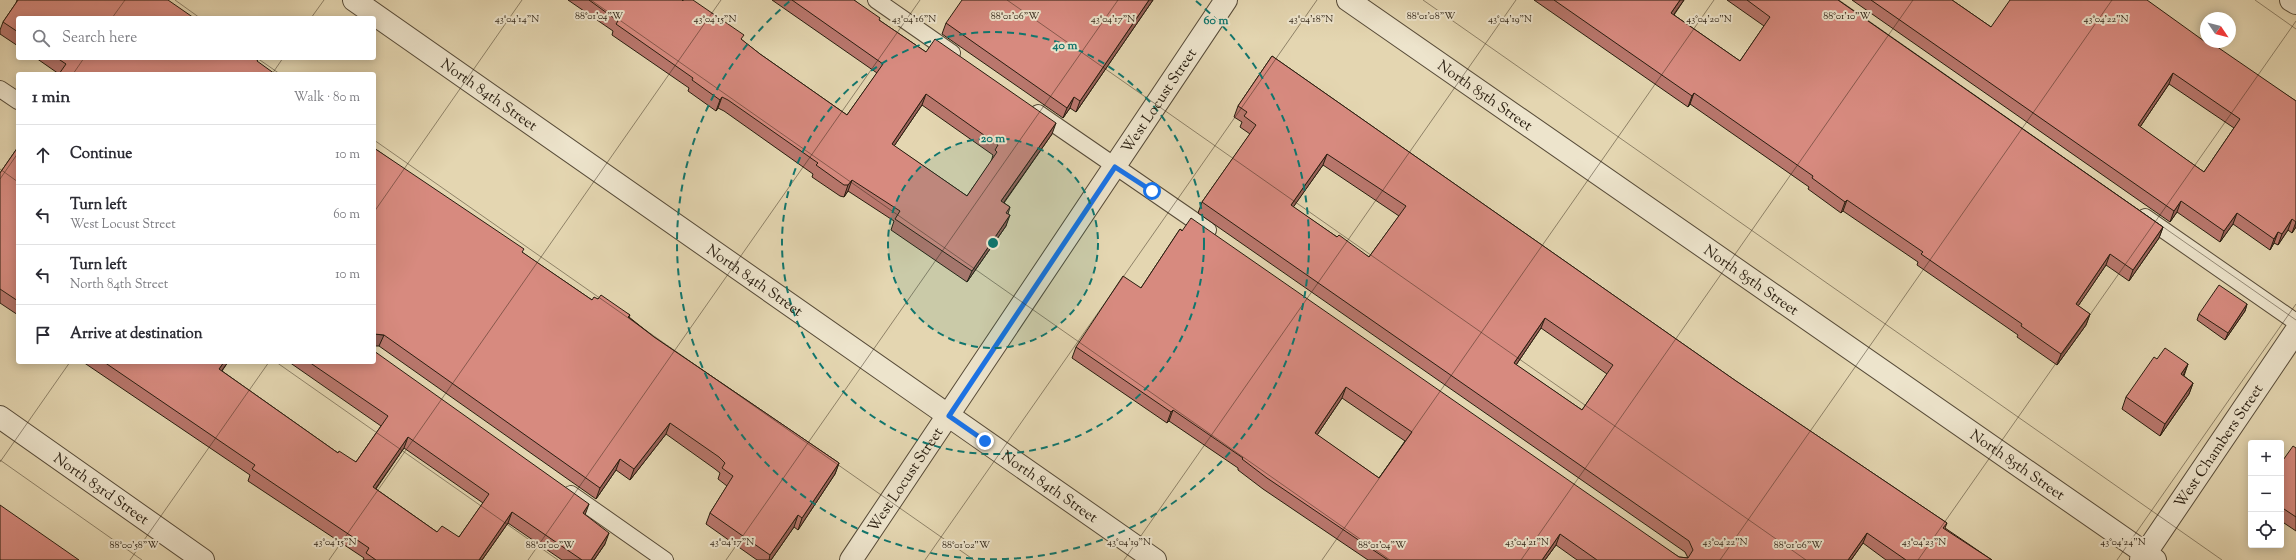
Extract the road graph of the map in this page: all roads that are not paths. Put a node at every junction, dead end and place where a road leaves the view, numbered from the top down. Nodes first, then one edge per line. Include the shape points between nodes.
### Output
1 (354, 0) edge
2 (876, 0) edge
3 (1226, 0) edge
4 (1348, 0) edge
5 (2291, 0) edge
6 (2296, 3) edge
7 (968, 64) edge
8 (0, 89) edge
9 (16, 100) edge
10 (1026, 105) edge
11 (1115, 167) junction
12 (2134, 209) edge
13 (1220, 238) edge
14 (2296, 322) edge
15 (2296, 331) edge
16 (949, 416) junction
17 (0, 417) edge
18 (561, 487) edge
19 (2147, 558) edge
20 (203, 560) edge
21 (665, 560) edge
22 (851, 560) edge
23 (1155, 560) edge

1 - 16 street, North 84th Street
2 - 7 lane
3 - 11 street, West Locust Street
4 - 19 street, North 85th Street
5 - 6 street
8 - 9 lane
10 - 11 lane
11 - 13 lane
11 - 16 street, West Locust Street
12 - 14 lane
15 - 19 street, West Chambers Street
16 - 22 street, West Locust Street
16 - 23 street, North 84th Street
17 - 20 street, North 83rd Street
18 - 21 lane

